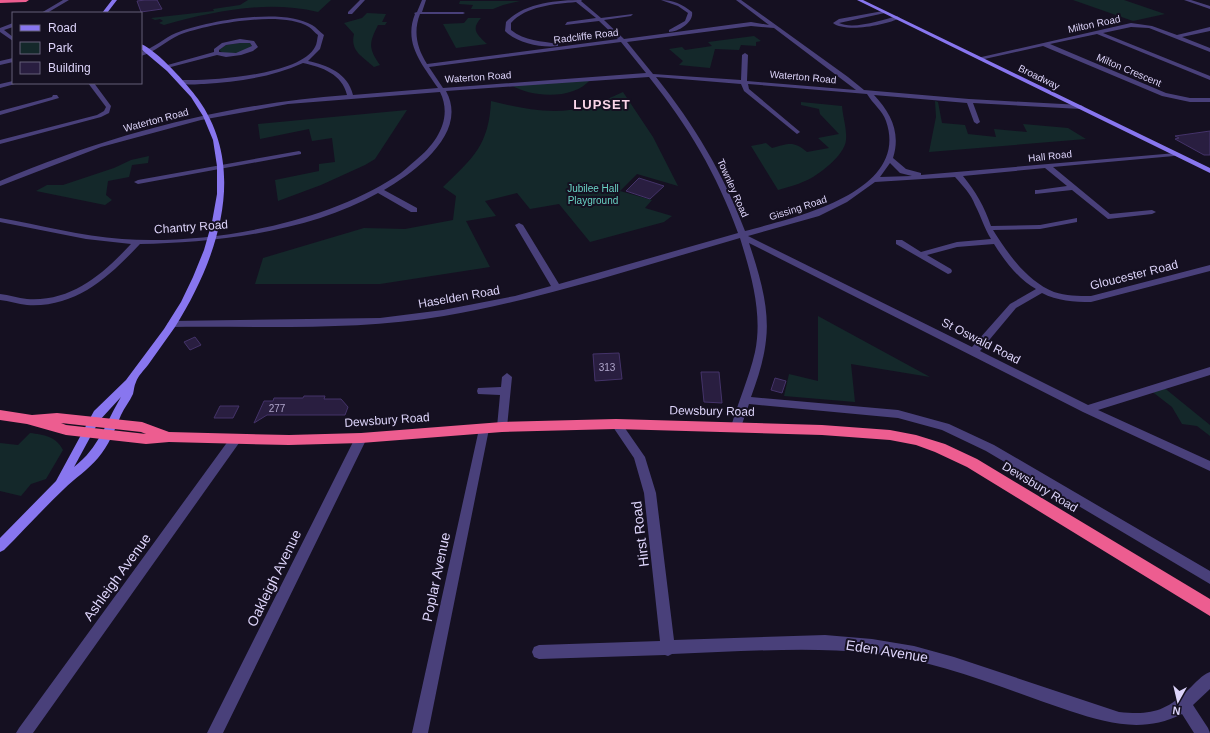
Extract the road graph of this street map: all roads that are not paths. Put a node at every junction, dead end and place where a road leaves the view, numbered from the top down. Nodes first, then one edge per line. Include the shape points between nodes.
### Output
1 (26, 0) edge
2 (67, 0) edge
3 (115, 0) edge
4 (363, 0) edge
5 (424, 0) edge
6 (578, 0) edge
7 (663, 0) edge
8 (738, 0) edge
9 (859, 0) edge
10 (1186, 0) edge
11 (0, 1) edge
12 (1210, 8) edge
13 (45, 12) edge
14 (105, 12) edge
15 (883, 12) junction
16 (350, 13) dead end
17 (416, 13) junction
18 (463, 13) dead end
19 (632, 15) dead end
20 (760, 16) junction
21 (897, 18) junction
22 (599, 19) junction
23 (566, 24) dead end
24 (751, 24) junction
25 (12, 25) edge
26 (776, 27) junction
27 (679, 28) junction
28 (1210, 29) edge
29 (0, 30) edge
30 (690, 32) junction
31 (1097, 32) junction
32 (662, 35) junction
33 (1177, 37) junction
34 (12, 38) edge
35 (623, 40) junction
36 (546, 44) junction
37 (1044, 44) junction
38 (579, 46) junction
39 (544, 50) junction
40 (1210, 50) edge
41 (145, 53) edge
42 (217, 53) junction
43 (745, 55) dead end
44 (980, 58) junction
45 (12, 60) edge
46 (302, 61) junction
47 (0, 62) edge
48 (167, 66) junction
49 (424, 66) junction
50 (651, 75) junction
51 (1210, 78) edge
52 (183, 82) junction
53 (744, 82) junction
54 (12, 83) edge
55 (210, 83) junction
56 (92, 84) edge
57 (0, 86) edge
58 (441, 90) junction
59 (190, 91) junction
60 (866, 93) junction
61 (56, 96) dead end
62 (350, 97) junction
63 (1210, 100) edge
64 (969, 101) junction
65 (1081, 107) junction
66 (0, 113) edge
67 (207, 117) junction
68 (977, 122) dead end
69 (797, 132) dead end
70 (0, 142) edge
71 (300, 153) dead end
72 (1174, 154) junction
73 (889, 159) junction
74 (1047, 166) junction
75 (221, 167) junction
76 (1210, 172) edge
77 (957, 174) junction
78 (929, 177) junction
79 (873, 180) junction
80 (138, 182) dead end
81 (0, 184) edge
82 (1074, 188) junction
83 (378, 190) junction
84 (1043, 190) dead end
85 (414, 210) dead end
86 (1152, 212) dead end
87 (0, 220) edge
88 (1074, 220) dead end
89 (519, 225) dead end
90 (988, 228) junction
91 (742, 236) junction
92 (211, 238) junction
93 (996, 241) junction
94 (138, 242) junction
95 (899, 242) dead end
96 (920, 255) junction
97 (1210, 268) edge
98 (948, 271) dead end
99 (556, 287) junction
100 (1041, 290) junction
101 (0, 296) edge
102 (172, 324) junction
103 (973, 352) junction
104 (1210, 371) edge
105 (507, 377) dead end
106 (132, 380) junction
107 (482, 391) dead end
108 (505, 391) junction
109 (744, 400) junction
110 (1087, 409) junction
111 (0, 415) edge
112 (616, 424) junction
113 (502, 427) junction
114 (736, 427) junction
115 (89, 428) junction
116 (484, 428) junction
117 (110, 429) junction
118 (360, 438) junction
119 (235, 440) junction
120 (1210, 466) edge
121 (61, 484) junction
122 (0, 546) edge
123 (1210, 578) edge
124 (1210, 608) edge
125 (668, 649) junction
126 (539, 652) dead end
127 (1210, 679) edge
128 (1184, 704) junction
129 (24, 733) edge
130 (215, 733) edge
131 (420, 733) edge
132 (1203, 733) edge

1 - 11 highway
2 - 13 street
3 - 14 main road
4 - 16 street
5 - 17 street
6 - 22 street, Townley Road
6 - 36 street via 530,10 510,20 507,27 511,34 528,41
7 - 27 street via 680,5 690,13 687,22
8 - 20 street, Gissing Road
9 - 15 main road, Broadway
10 - 12 street
15 - 21 main road, Broadway
15 - 21 street via 836,23 851,27
17 - 18 street
17 - 49 street, Chantry Road via 413,35
19 - 22 street
20 - 24 street
20 - 26 street, Gissing Road
21 - 44 main road, Broadway
22 - 23 street
22 - 35 street, Townley Road
24 - 26 street, Radcliffe Road
24 - 30 street, Radcliffe Road
25 - 29 street
26 - 60 street, Gissing Road
27 - 30 street
27 - 32 street
28 - 33 street
29 - 34 street
30 - 32 street, Radcliffe Road
31 - 33 street, Milton Road via 1138,25
31 - 37 street, Milton Road
31 - 51 street, Milton Crescent
32 - 35 street, Radcliffe Road
33 - 40 street, Milton Road
35 - 38 street, Radcliffe Road
35 - 50 street, Townley Road
36 - 38 street
36 - 39 street
37 - 44 street, Milton Road
37 - 63 street, Milton Crescent via 1164,95 1190,100
38 - 39 street, Radcliffe Road
39 - 49 street, Radcliffe Road
41 - 46 street via 168,38 202,26 241,19 279,18 307,24 321,35 320,45
41 - 48 main road
42 - 42 street via 240,54 251,50 255,45 247,41 231,42 218,47
42 - 48 street
43 - 53 street
44 - 65 main road, Broadway
45 - 47 street
46 - 55 street via 261,76
46 - 62 street via 337,74 348,87
48 - 52 main road
49 - 58 street, Chantry Road
50 - 53 street, Waterton Road
50 - 58 street, Waterton Road
50 - 91 street, Townley Road via 702,146 731,206
52 - 55 street
52 - 59 main road
53 - 60 street, Waterton Road
53 - 69 street via 746,90
54 - 57 street
55 - 59 street
56 - 70 street via 109,107 107,112
58 - 62 street, Waterton Road
58 - 83 street, Chantry Road via 447,100 449,115 440,138 414,166
59 - 67 main road
60 - 64 street, Waterton Road
60 - 73 street, Gissing Road via 883,109 891,126 892,146
61 - 66 street
62 - 67 street, Waterton Road via 270,105
64 - 65 street, Waterton Road
64 - 68 street
65 - 72 main road, Broadway
67 - 75 main road via 216,138
67 - 81 street, Waterton Road via 92,148
71 - 75 street
72 - 74 street, Hall Road
72 - 76 main road, Broadway
73 - 78 street, Hall Road via 904,171
73 - 79 street, Gissing Road
74 - 77 street, Hall Road
74 - 82 street
75 - 80 street
75 - 92 main road via 220,200
77 - 78 street, Hall Road
77 - 90 street, Gloucester Road via 979,204
78 - 79 street, Hall Road
79 - 91 street, Gissing Road via 846,201 816,214
82 - 84 street
82 - 86 street via 1108,217
83 - 85 street
83 - 92 street, Chantry Road via 354,202 279,227
87 - 94 street, Chantry Road via 96,238
88 - 90 street via 1040,227
89 - 99 street
90 - 93 street, Gloucester Road
91 - 99 street, Haselden Road
91 - 103 street, St Oswald Road
91 - 109 street, Townley Road via 752,267 762,326 754,372
92 - 94 street, Chantry Road
92 - 102 main road via 194,283
93 - 96 street via 940,247
93 - 100 street, Gloucester Road via 1025,277
94 - 101 street via 106,276 80,291 46,302 29,302
95 - 96 street
96 - 98 street
97 - 100 street, Gloucester Road via 1091,299 1070,299
99 - 102 street, Haselden Road via 515,299 443,313 380,321
100 - 103 street via 1013,306
102 - 106 main road
103 - 110 street, St Oswald Road
104 - 110 street
105 - 108 street
106 - 115 main road via 111,399
106 - 117 main road
107 - 108 street
108 - 113 street
109 - 114 street, Townley Road
109 - 123 street, Dewsbury Road via 898,414 945,427 990,448
110 - 120 street, St Oswald Road
111 - 115 highway, Dewsbury Road via 27,419 60,429
112 - 113 highway, Dewsbury Road
112 - 114 highway, Dewsbury Road
112 - 125 street, Hirst Road via 639,457 650,494
113 - 116 highway, Dewsbury Road
114 - 124 highway, Dewsbury Road via 890,435 940,448 1000,479
115 - 117 highway, Dewsbury Road
115 - 121 main road
116 - 118 highway, Dewsbury Road
116 - 131 street, Poplar Avenue
117 - 119 highway, Dewsbury Road via 146,439 169,437
117 - 121 main road via 83,468
118 - 119 highway, Dewsbury Road
118 - 130 street, Oakleigh Avenue
119 - 129 street, Ashleigh Avenue
121 - 122 main road
125 - 126 street, Eden Avenue
125 - 128 street, Eden Avenue via 825,642 872,646 914,653 954,664 1119,720 1153,722
127 - 128 street, Eden Avenue
128 - 132 street

